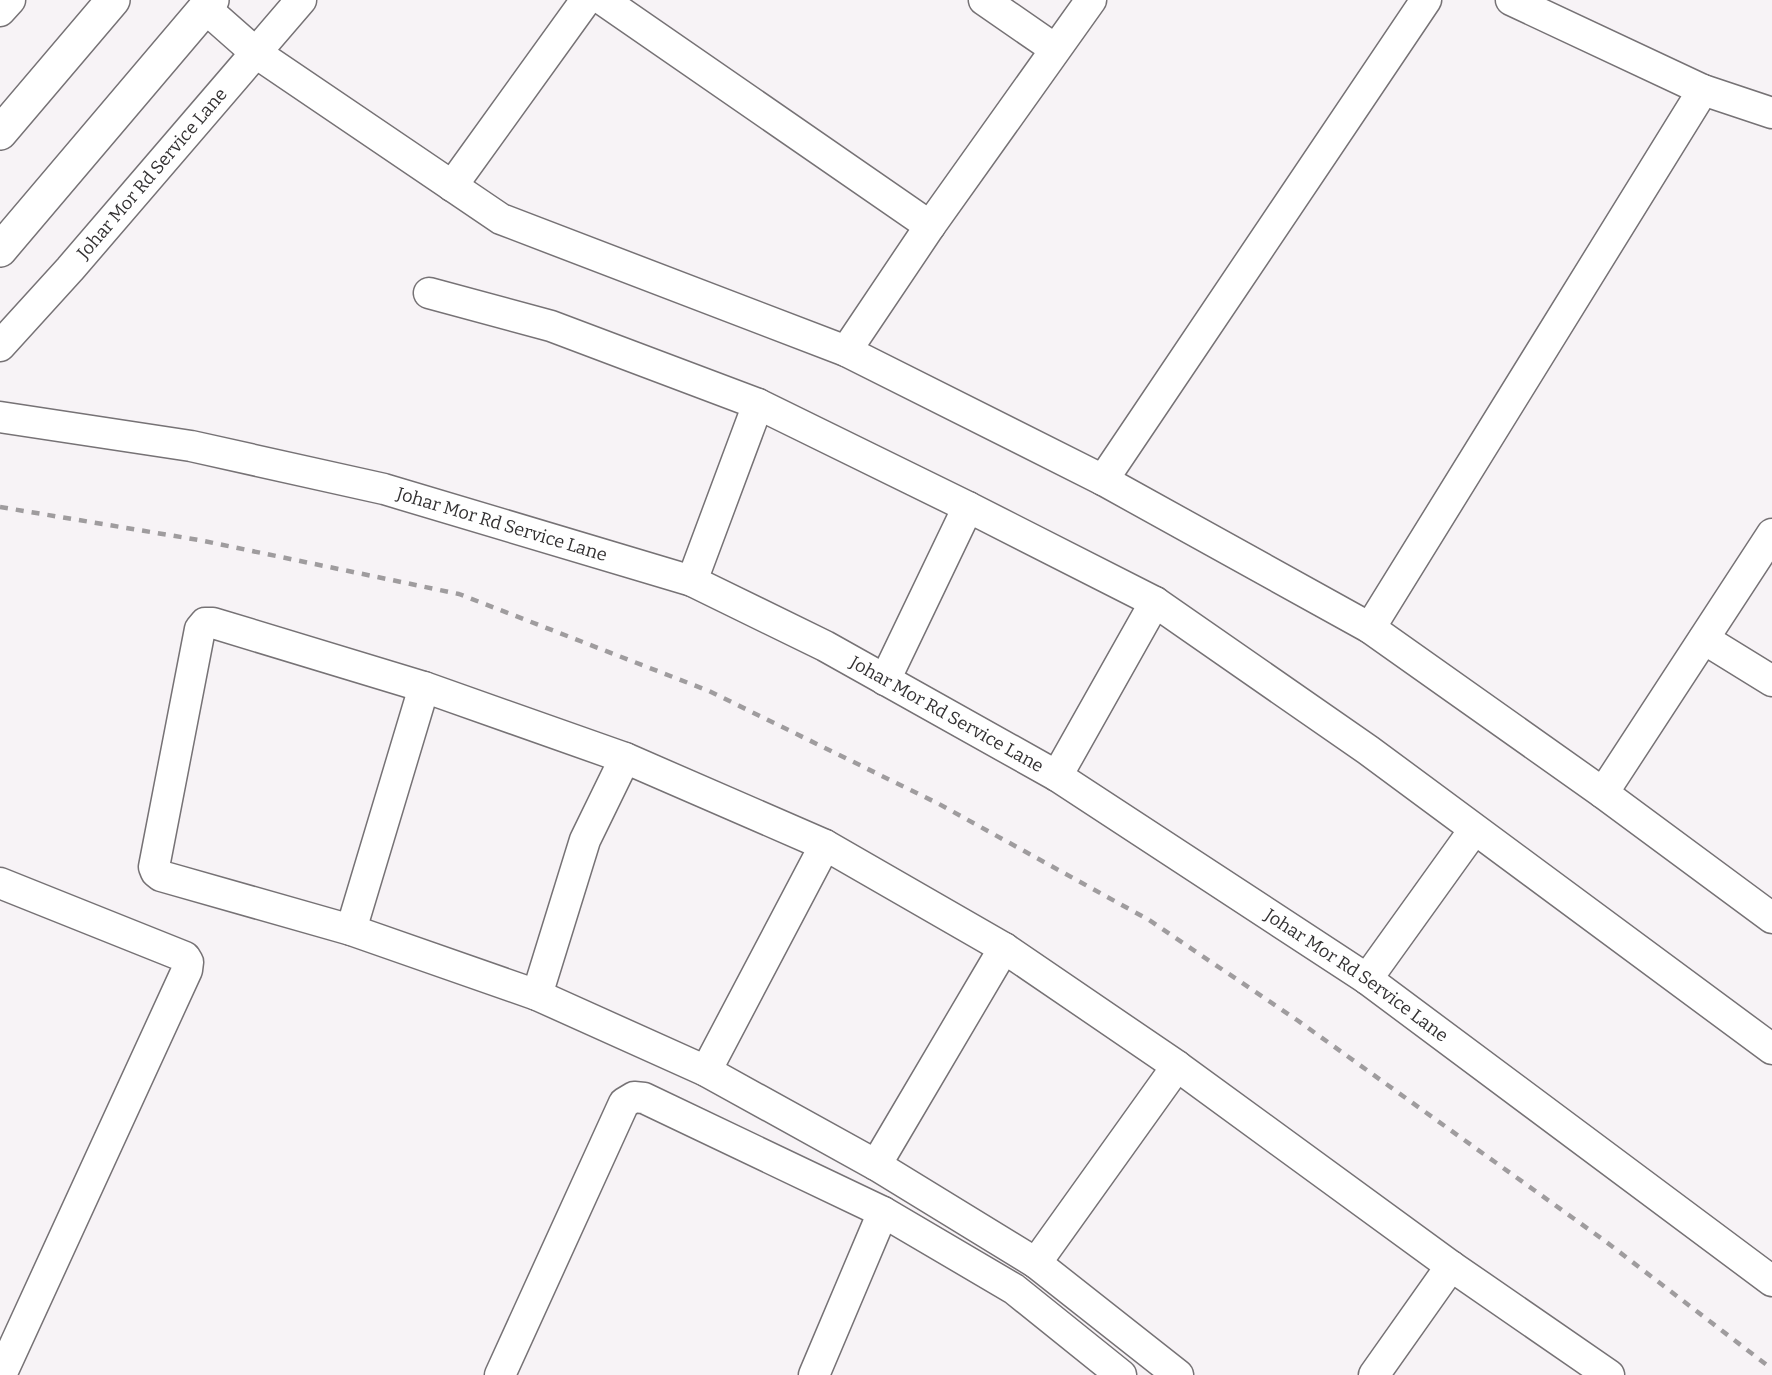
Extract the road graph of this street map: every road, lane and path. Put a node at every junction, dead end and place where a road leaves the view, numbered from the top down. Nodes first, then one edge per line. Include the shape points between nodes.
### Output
1 (10, 0) edge
2 (113, 0) edge
3 (301, 0) edge
4 (586, 0) edge
5 (603, 0) edge
6 (984, 0) edge
7 (1090, 0) edge
8 (1426, 0) edge
9 (1511, 0) edge
10 (209, 4) edge
11 (0, 11) edge
12 (1055, 49) junction
13 (256, 54) junction
14 (1703, 90) junction
15 (1772, 113) edge
16 (0, 133) edge
17 (452, 186) junction
18 (930, 226) junction
19 (0, 250) edge
20 (429, 293) dead end
21 (0, 346) edge
22 (846, 351) junction
23 (758, 404) junction
24 (0, 417) edge
25 (1102, 480) junction
26 (968, 507) junction
27 (1772, 534) edge
28 (692, 581) junction
29 (1155, 602) junction
30 (1370, 628) junction
31 (1704, 639) junction
32 (885, 680) junction
33 (1772, 681) edge
34 (424, 687) junction
35 (626, 758) junction
36 (1057, 776) junction
37 (1603, 793) junction
38 (1474, 830) junction
39 (825, 845) junction
40 (0, 882) edge
41 (1772, 918) edge
42 (351, 930) junction
43 (1004, 948) junction
44 (1367, 979) junction
45 (537, 995) junction
46 (1772, 1049) edge
47 (1178, 1066) junction
48 (706, 1071) junction
49 (876, 1165) junction
50 (883, 1212) junction
51 (1036, 1263) junction
52 (1451, 1266) junction
53 (1772, 1281) edge
54 (1, 1375) edge
55 (500, 1375) edge
56 (814, 1375) edge
57 (1121, 1375) edge
58 (1178, 1375) edge
59 (1374, 1375) edge
60 (1609, 1375) edge

1 - 11 street
2 - 16 main road
3 - 13 street, Johar Mor Rd Service Lane
4 - 17 street
5 - 18 street
6 - 12 street
7 - 12 street
8 - 25 street
9 - 14 street
10 - 13 street
10 - 19 main road
12 - 18 street
13 - 17 street
13 - 21 street, Johar Mor Rd Service Lane
14 - 15 street
14 - 30 street
17 - 22 street via 501,219
18 - 22 street
20 - 23 street via 551,326
22 - 25 street
23 - 26 street
23 - 28 street
24 - 28 street, Johar Mor Rd Service Lane via 191,446 384,489
25 - 30 street
26 - 29 street
26 - 32 street
27 - 31 street
28 - 32 street, Johar Mor Rd Service Lane
29 - 36 street
29 - 38 street via 1368,750
30 - 37 street
31 - 33 street
31 - 37 street
32 - 36 street, Johar Mor Rd Service Lane
34 - 35 street
34 - 42 street
34 - 42 street via 213,623 205,623 200,629 156,872
35 - 39 street
35 - 45 street via 585,840
36 - 44 street, Johar Mor Rd Service Lane
37 - 41 street
38 - 44 street
38 - 46 street
39 - 43 street
39 - 48 street
40 - 54 street via 185,957 188,962
42 - 45 street
43 - 47 street
43 - 49 street
44 - 53 street, Johar Mor Rd Service Lane
45 - 48 street
47 - 51 street
47 - 52 street
48 - 49 street
49 - 51 street
50 - 55 street via 644,1098 634,1097 624,1102
50 - 56 street
50 - 57 street via 1014,1289
51 - 58 street
52 - 59 street
52 - 60 street

